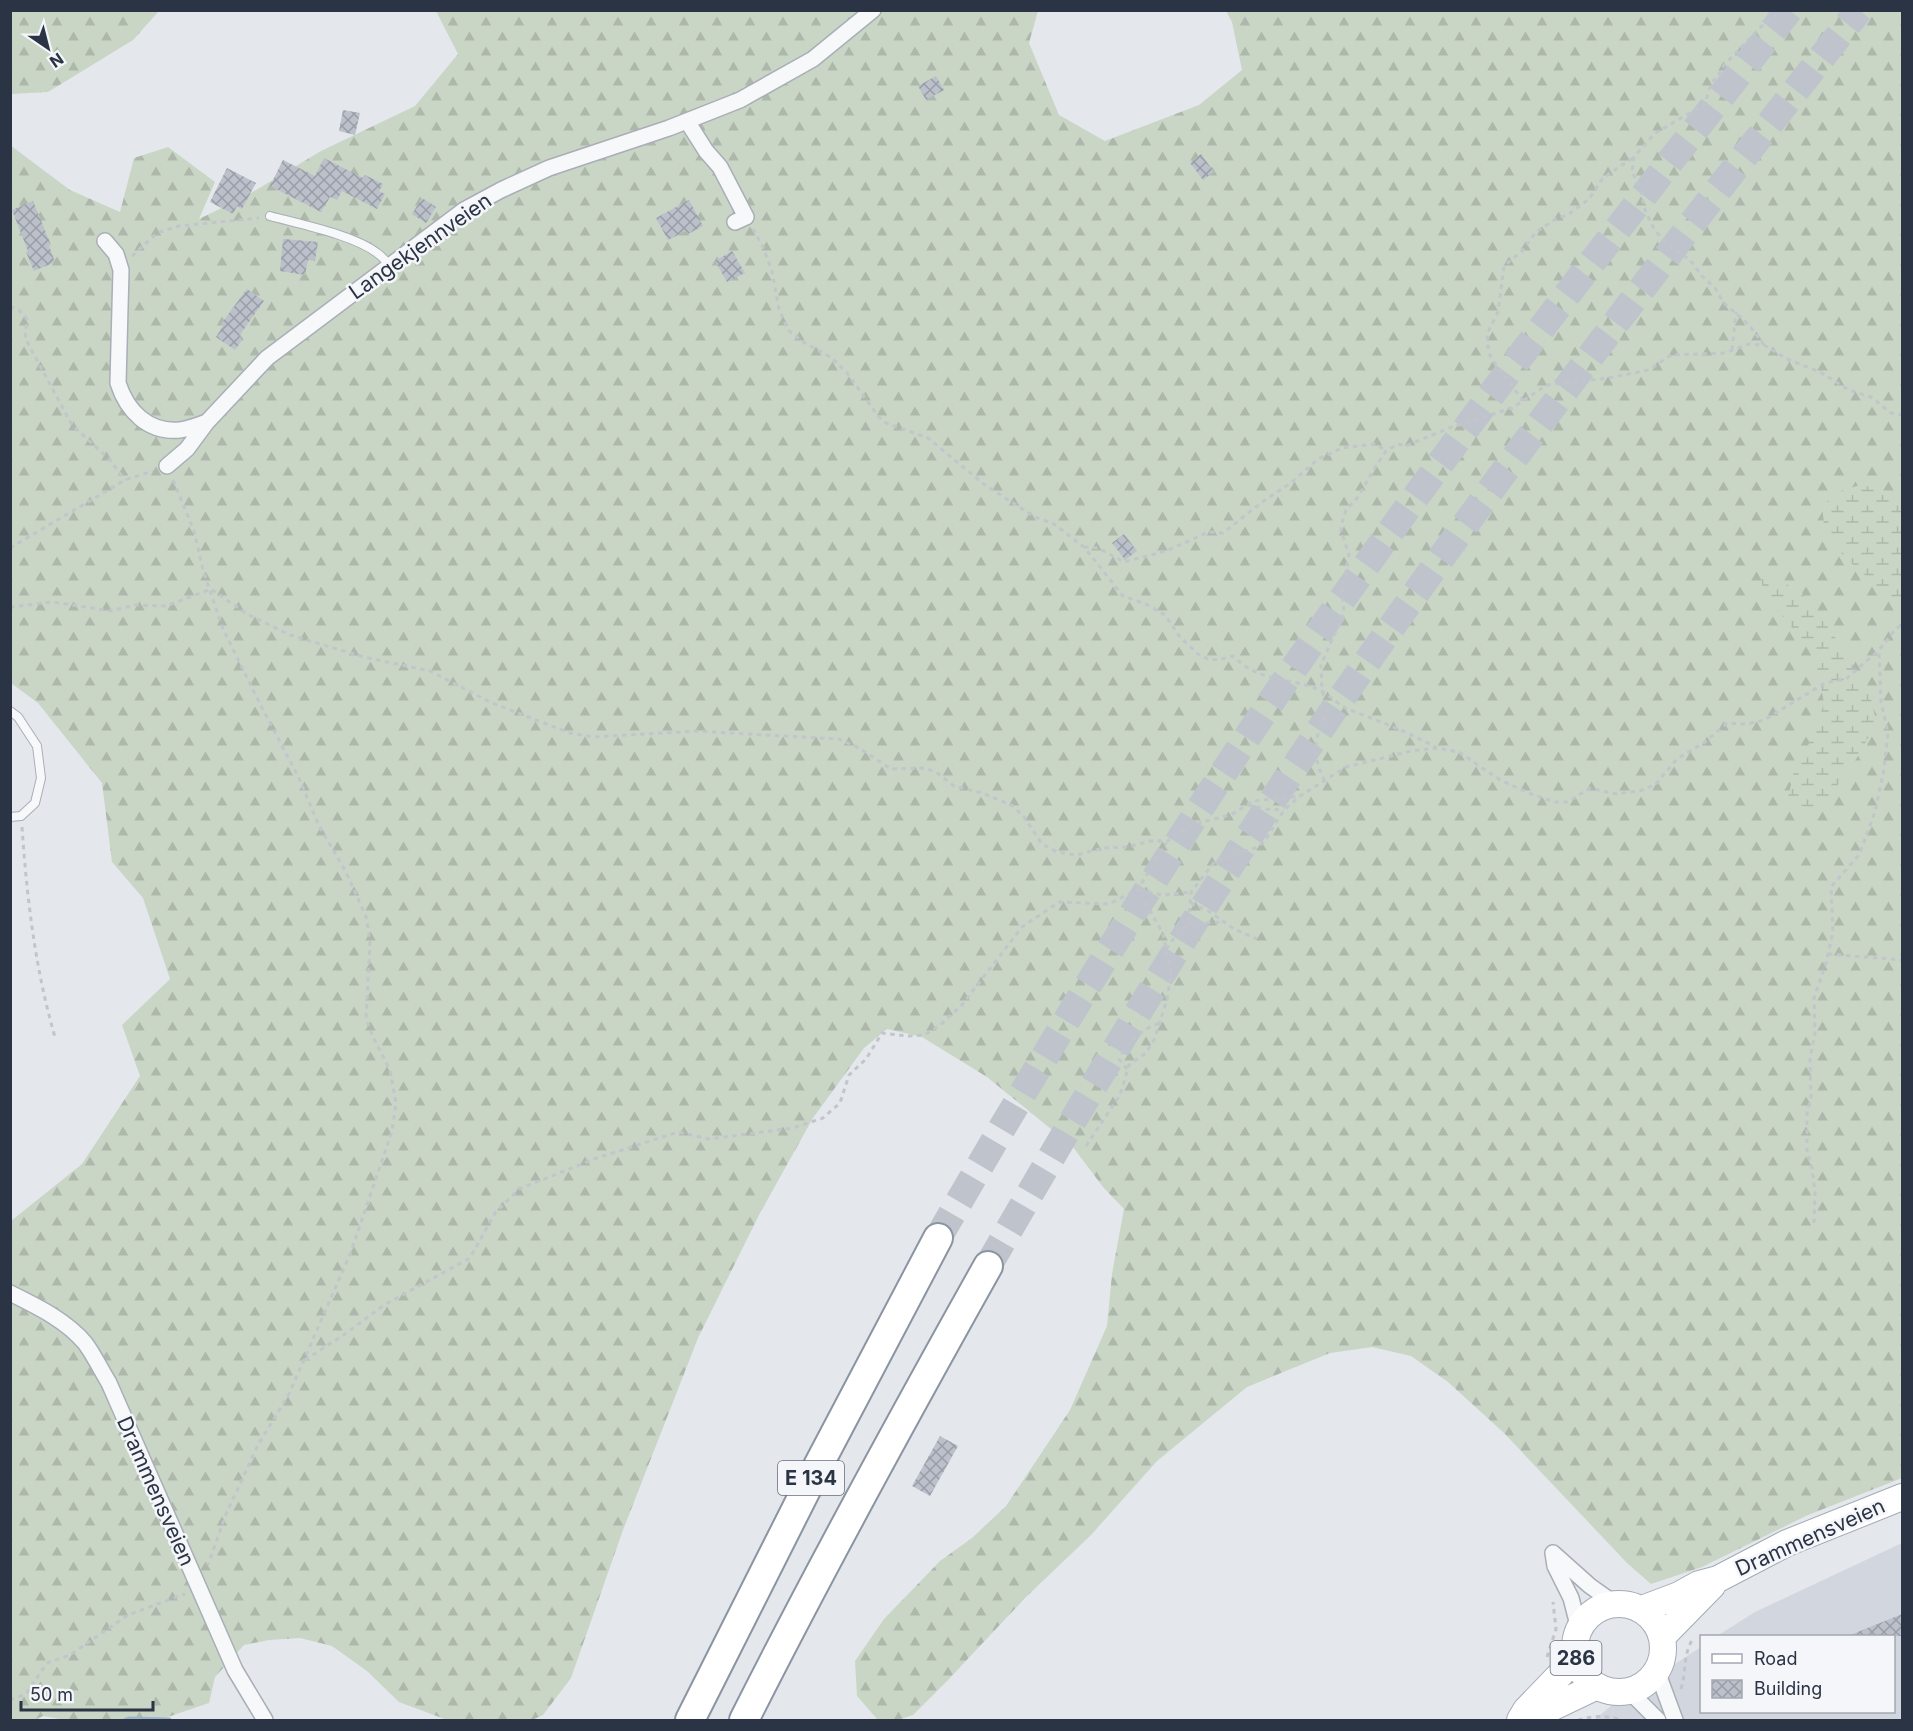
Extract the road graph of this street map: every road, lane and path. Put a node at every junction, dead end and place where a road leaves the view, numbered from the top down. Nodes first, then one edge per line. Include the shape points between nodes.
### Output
1 (873, 10) edge
2 (1782, 10) edge
3 (687, 121) junction
4 (1634, 157) junction
5 (270, 216) joint
6 (740, 220) joint
7 (105, 241) dead end
8 (390, 266) junction
9 (121, 270) junction
10 (10, 306) edge
11 (1736, 312) junction
12 (1764, 345) junction
13 (1732, 350) junction
14 (1523, 401) junction
15 (1902, 415) edge
16 (207, 422) junction
17 (1386, 451) junction
18 (167, 466) junction
19 (125, 480) junction
20 (1084, 547) junction
21 (10, 548) edge
22 (211, 589) junction
23 (10, 606) edge
24 (1902, 624) edge
25 (1880, 650) junction
26 (1322, 691) junction
27 (10, 711) edge
28 (1437, 748) junction
29 (1325, 781) junction
30 (1300, 796) junction
31 (1247, 804) junction
32 (1284, 810) junction
33 (21, 816) junction
34 (10, 817) edge
35 (1167, 842) junction
36 (1138, 889) junction
37 (1191, 892) junction
38 (1190, 903) junction
39 (1222, 922) junction
40 (1188, 924) junction
41 (1257, 939) dead end
42 (1166, 949) junction
43 (1828, 954) junction
44 (1902, 960) edge
45 (1160, 1023) junction
46 (55, 1037) dead end
47 (1127, 1069) junction
48 (1086, 1146) dead end
49 (1814, 1223) dead end
50 (938, 1238) tunnel mouth
51 (988, 1266) tunnel mouth
52 (10, 1293) edge
53 (303, 1362) junction
54 (1902, 1497) edge
55 (1718, 1579) junction
56 (199, 1588) junction
57 (1614, 1604) junction
58 (1642, 1609) junction
59 (1579, 1629) junction
60 (1662, 1637) junction
61 (1693, 1638) dead end
62 (1576, 1658) junction
63 (1657, 1671) junction
64 (1597, 1686) junction
65 (1629, 1691) junction
66 (10, 1700) edge
67 (1667, 1700) junction
68 (265, 1720) edge
69 (690, 1720) edge
70 (744, 1720) edge
71 (1520, 1720) edge
72 (1525, 1720) edge
73 (1577, 1720) edge
74 (1622, 1720) edge
75 (1658, 1720) edge
76 (1675, 1720) edge

1 - 3 street, Langekjennveien via 813,59 740,100
2 - 4 path via 1724,65 1705,104 1654,134
3 - 6 street via 720,168
3 - 8 street, Langekjennveien via 562,164 501,190 445,223
4 - 11 path via 1632,172 1654,229 1690,260 1723,302
4 - 14 path via 1603,178 1589,199 1536,232 1504,266 1498,312 1487,334 1488,347 1491,358
5 - 8 lane via 364,246
5 - 9 path via 179,226 157,233
6 - 20 path via 763,247 788,330 832,358 878,416 886,423 928,438 985,485 1035,517 1054,524
7 - 9 street via 116,254
8 - 16 street, Langekjennveien via 267,358
9 - 16 street via 118,383 123,398 145,421 162,428 180,430
10 - 19 path via 27,319 25,338 72,424
11 - 12 path
11 - 13 path
12 - 13 path via 1749,344
12 - 15 path via 1849,390 1871,396 1891,413
13 - 14 path via 1671,355 1649,370 1547,385
14 - 17 path
16 - 18 street, Langekjennveien via 187,449
17 - 20 path via 1375,444 1342,448 1318,459 1223,533 1209,532 1166,551 1124,562 1098,548
17 - 26 path via 1346,510 1341,526 1348,554 1342,592 1344,612 1321,665
18 - 19 path
18 - 22 path via 194,531
19 - 21 path
20 - 26 path via 1123,596 1165,615 1198,654 1210,660 1233,656 1263,676
22 - 23 path via 166,606 135,605 111,611 53,602
22 - 35 path via 247,614 290,635 430,671 492,702 570,733 593,737 696,730 839,739 891,769 936,771 954,786 1013,806 1042,844 1057,852 1076,855 1155,840
22 - 53 path via 223,628 367,919 370,944 366,1019 390,1070 396,1103 392,1131 351,1252
24 - 25 path
25 - 28 path via 1846,679 1825,683 1764,720 1727,723 1677,759 1655,785 1639,791 1616,794 1590,788 1568,802 1555,802 1500,780 1459,752
25 - 43 path via 1881,702 1888,733 1884,769 1875,812 1859,855 1831,887 1833,932
26 - 28 path via 1346,708
26 - 29 path via 1328,710 1317,733 1316,753 1317,768
27 - 33 lane via 37,746 41,778 35,803
28 - 29 path via 1346,767
29 - 30 path
30 - 31 path
30 - 32 path
31 - 32 path
31 - 35 path via 1225,816 1185,827
32 - 37 path via 1264,842 1215,860
33 - 34 lane
33 - 46 path via 28,897 44,999
35 - 36 path
36 - 37 path via 1162,895
36 - 42 path
36 - 53 path via 1109,904 1059,902 1022,927 962,1005 939,1026 924,1035 882,1033 866,1059 849,1075 840,1103 823,1118 793,1128 709,1139 678,1132 519,1189 495,1214 470,1258 384,1305
37 - 38 path
38 - 39 path
38 - 40 path
39 - 40 path
39 - 41 path
40 - 42 path
42 - 45 path via 1171,973
43 - 44 path
43 - 49 path via 1814,998 1815,1033 1807,1113
45 - 47 path via 1146,1053
45 - 47 path via 1128,1044 1119,1059
47 - 48 path via 1120,1095
50 - 69 highway, E 134
51 - 70 highway, E 134
52 - 56 street, Drammensveien via 63,1324 93,1355
53 - 56 path via 226,1514
54 - 55 main road, Drammensveien via 1787,1543
55 - 58 main road
55 - 60 main road
56 - 66 path via 128,1615 70,1655 47,1663 26,1694
56 - 68 street, Drammensveien via 235,1670
57 - 58 main road
57 - 59 main road, 286 via 1593,1612
57 - 59 street via 1553,1553
58 - 60 main road via 1655,1621
59 - 62 main road, 286
60 - 63 main road via 1663,1655
61 - 67 path via 1683,1666 1683,1686
62 - 64 main road, 286 via 1583,1674
62 - 71 main road, 286
63 - 65 main road via 1645,1684
63 - 67 street
64 - 65 main road, 286
64 - 72 main road, 286
65 - 75 street
67 - 76 street
73 - 74 path

